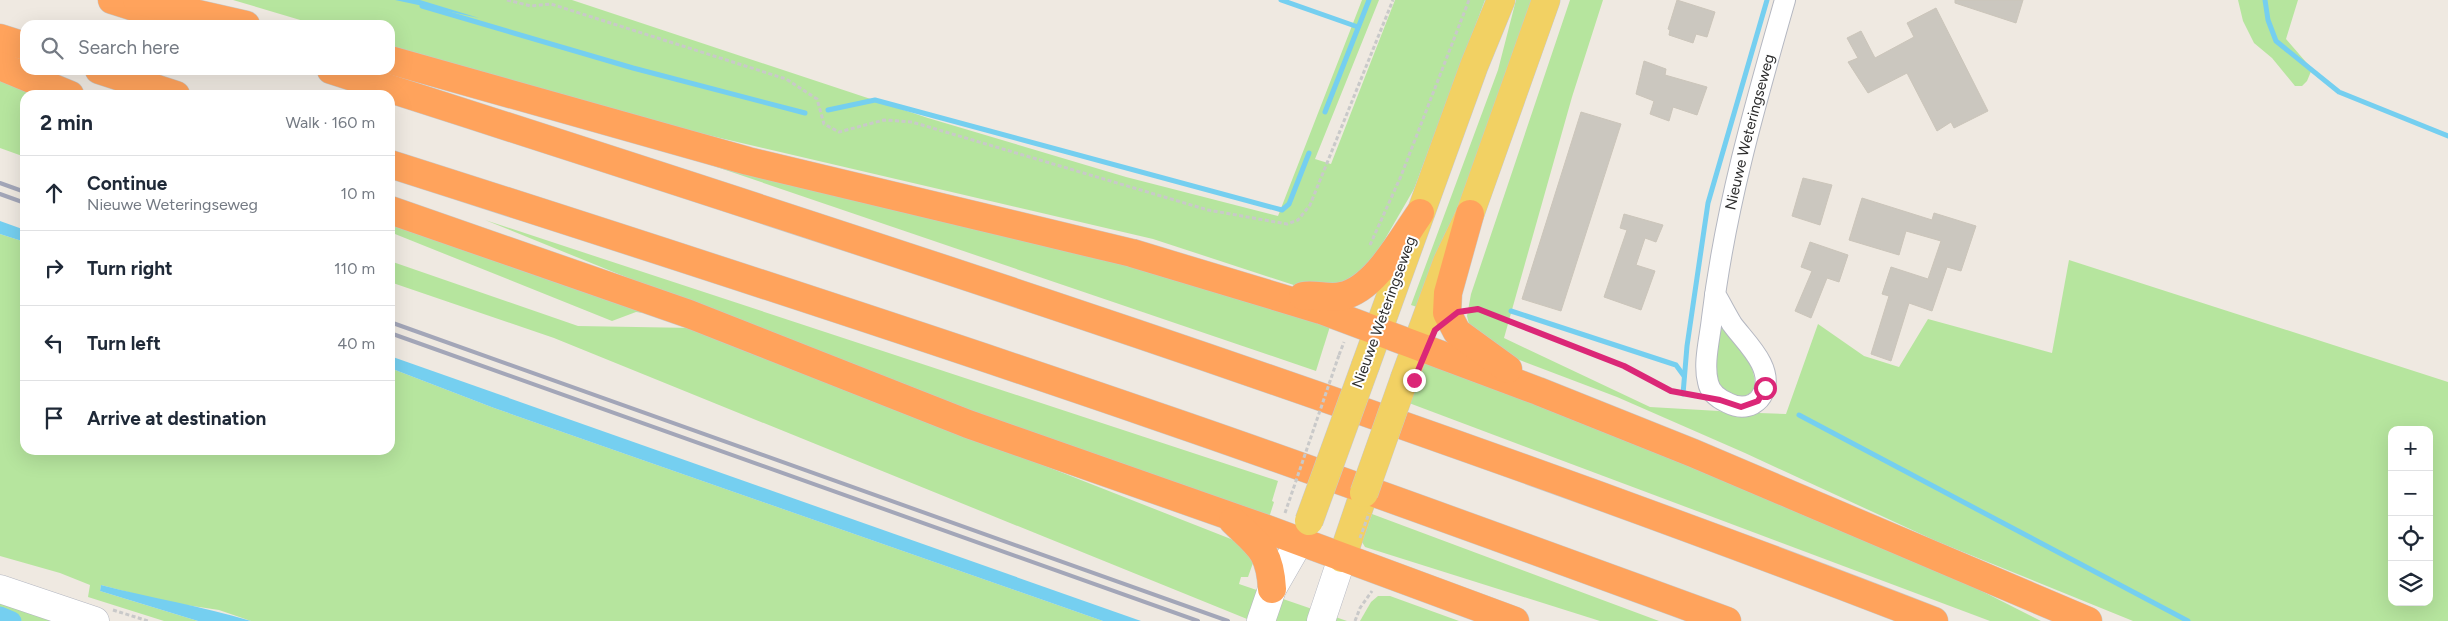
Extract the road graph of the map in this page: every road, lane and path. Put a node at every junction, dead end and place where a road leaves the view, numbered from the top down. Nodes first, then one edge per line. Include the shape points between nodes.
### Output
1 (112, 0) edge
2 (137, 0) edge
3 (507, 0) edge
4 (1393, 0) edge
5 (1469, 0) edge
6 (1502, 0) edge
7 (1546, 0) edge
8 (1784, 0) edge
9 (174, 20) edge
10 (224, 20) edge
11 (0, 38) edge
12 (20, 44) edge
13 (395, 61) edge
14 (0, 66) edge
15 (20, 74) edge
16 (22, 75) edge
17 (115, 75) edge
18 (347, 75) edge
19 (58, 90) edge
20 (161, 90) edge
21 (393, 90) edge
22 (395, 91) edge
23 (395, 166) edge
24 (395, 212) edge
25 (1420, 213) junction
26 (1470, 214) junction
27 (1369, 248) dead end
28 (1715, 294) junction
29 (1284, 298) junction
30 (1449, 319) junction
31 (1351, 321) junction
32 (1377, 331) junction
33 (1415, 346) junction
34 (1538, 391) junction
35 (1720, 400) junction
36 (1226, 515) junction
37 (1298, 525) junction
38 (1346, 546) junction
39 (0, 589) edge
40 (1272, 589) junction
41 (1322, 617) edge
42 (95, 621) edge
43 (1261, 621) edge
44 (1515, 621) edge
45 (1727, 621) edge
46 (1934, 621) edge
47 (2088, 621) edge

1 - 9 highway
2 - 10 highway
3 - 4 path via 531,6 551,4 786,78 817,99 824,124 839,132 884,120 912,122 1208,210 1287,224 1298,220 1310,205
5 - 27 path via 1401,176
6 - 25 main road, Nieuwe Weteringseweg
7 - 26 main road
8 - 28 street, Nieuwe Weteringseweg via 1741,156
11 - 12 highway
13 - 29 highway via 748,161 1122,250
14 - 15 highway
16 - 19 highway
17 - 20 highway
18 - 21 highway
22 - 46 highway via 904,254 1172,346 1453,444
23 - 45 highway via 905,330 1134,408
24 - 36 highway via 689,314 950,417
25 - 29 highway via 1374,277 1360,289 1339,297
25 - 32 main road, Nieuwe Weteringseweg
26 - 30 highway via 1448,293
26 - 33 main road via 1447,262
28 - 35 street, Nieuwe Weteringseweg via 1706,371 1712,392
28 - 35 street via 1754,352 1766,377 1762,396 1750,406 1741,407
29 - 31 highway
30 - 34 highway via 1457,332
30 - 35 path via 1458,312 1478,309 1624,366 1671,391
31 - 32 highway
31 - 37 path, Nieuwe Weteringseweg, bridge via 1339,355
32 - 33 highway
32 - 37 main road, Nieuwe Weteringseweg, bridge
33 - 34 highway
33 - 38 main road, bridge
34 - 47 highway via 1693,453
36 - 37 highway
36 - 40 highway via 1262,549 1271,569
37 - 38 highway
37 - 40 main road, Nieuwe Weteringseweg
38 - 41 main road
38 - 44 highway
39 - 42 main road
40 - 43 main road, Nieuwe Weteringseweg

